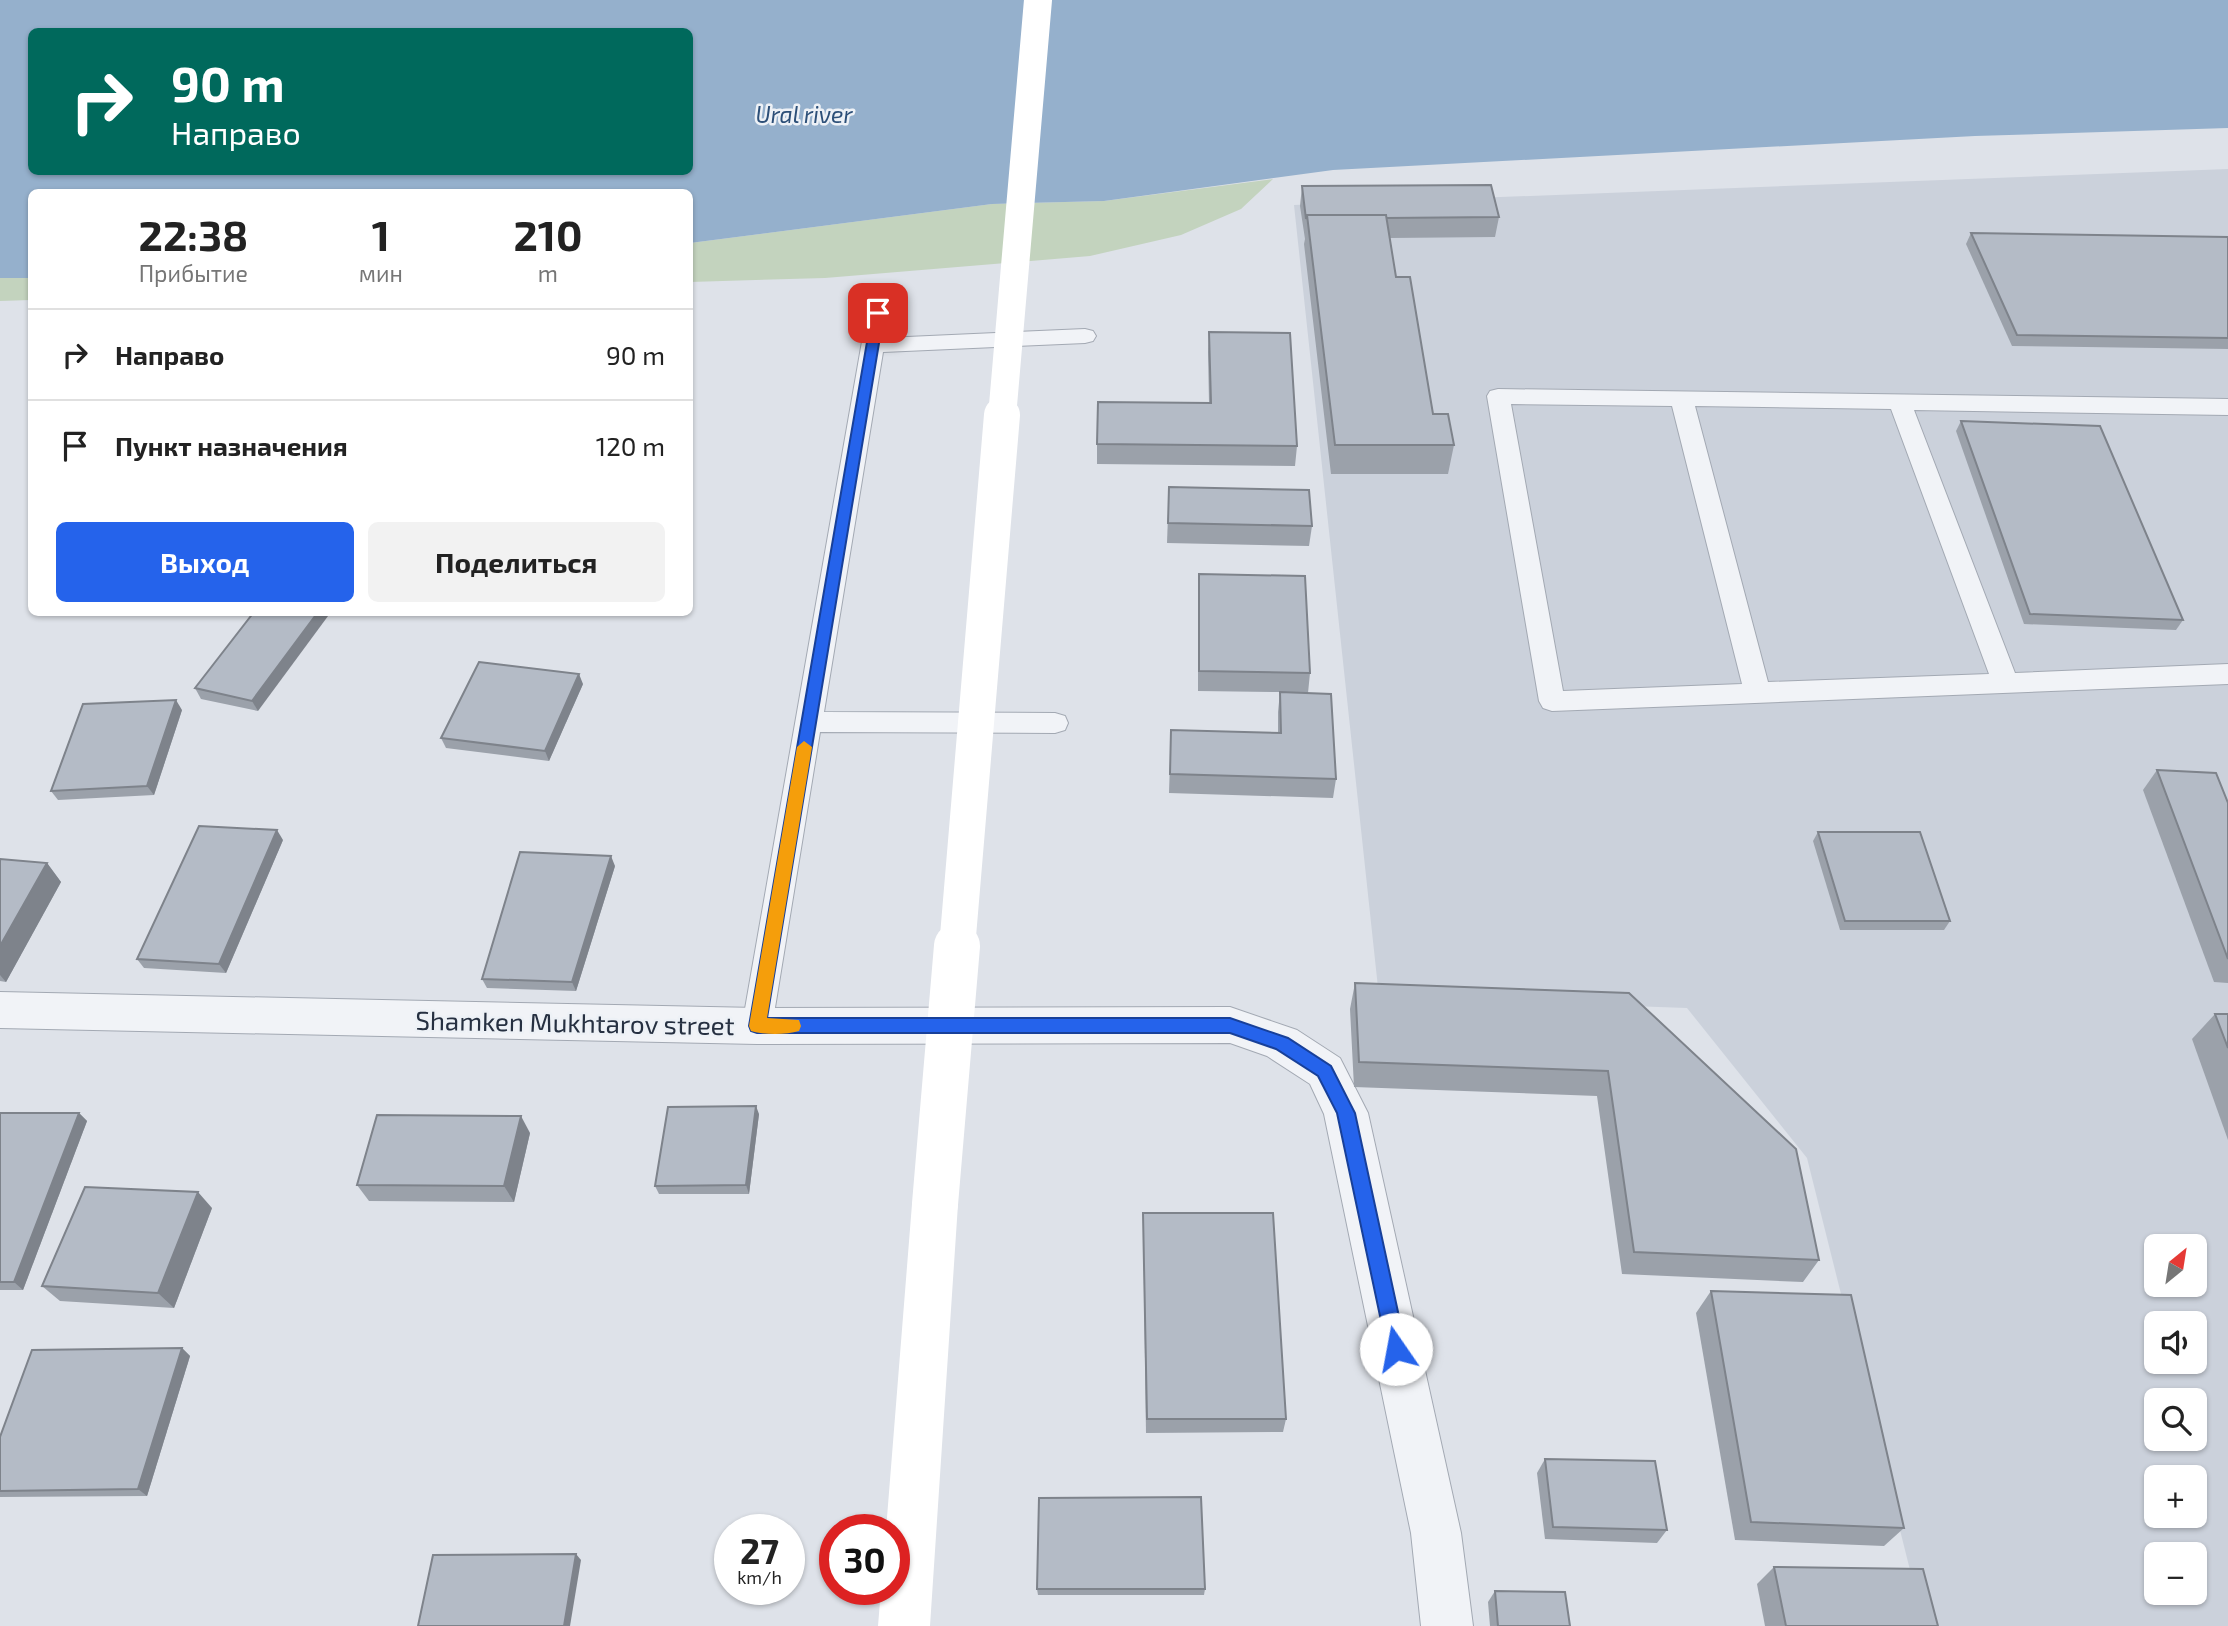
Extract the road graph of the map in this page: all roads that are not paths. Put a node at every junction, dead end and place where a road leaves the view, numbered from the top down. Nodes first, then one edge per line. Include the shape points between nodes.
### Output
1 (1038, 0) edge
2 (878, 313) dead end
3 (1085, 336) dead end
4 (874, 345) junction
5 (1682, 399) junction
6 (1900, 402) junction
7 (2228, 407) edge
8 (2228, 674) edge
9 (2005, 682) junction
10 (1757, 692) junction
11 (809, 722) junction
12 (1055, 723) dead end
13 (0, 1010) edge
14 (757, 1026) junction
15 (904, 1626) edge
16 (1447, 1626) edge

1 - 15 main road, bridge via 935,1204
2 - 4 lane
3 - 4 lane
4 - 11 lane
5 - 6 lane
5 - 10 lane
5 - 10 lane via 1498,396 1552,701
6 - 7 lane
6 - 9 lane
8 - 9 lane
9 - 10 lane
11 - 12 lane
11 - 14 lane
13 - 14 street, Shamken Mukhtarov street
14 - 16 street, Shamken Mukhtarov street via 1230,1025 1282,1043 1325,1071 1349,1126 1436,1533

